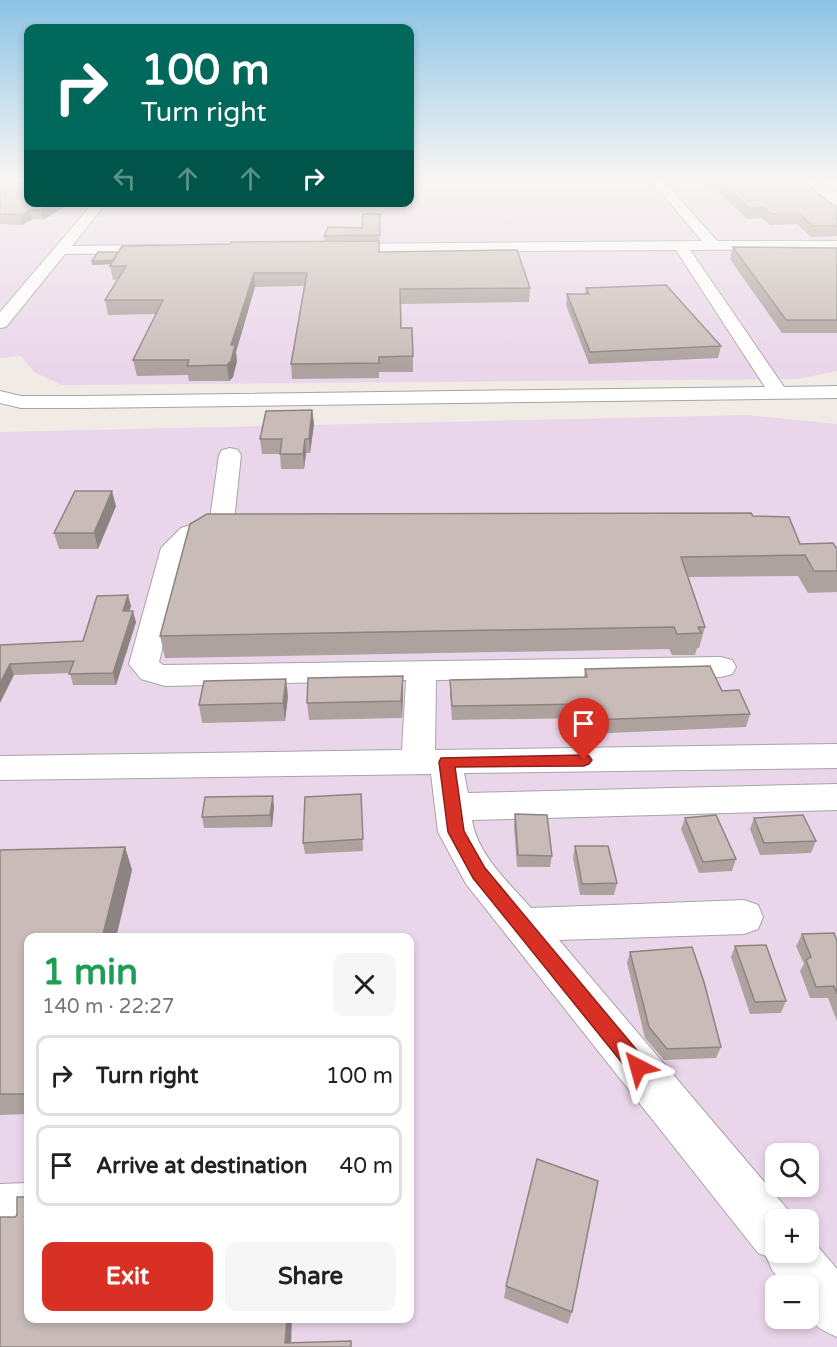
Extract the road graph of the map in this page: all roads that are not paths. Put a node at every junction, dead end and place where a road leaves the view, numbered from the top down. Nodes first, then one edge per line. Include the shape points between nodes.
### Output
1 (70, 241) edge
2 (709, 241) edge
3 (837, 245) edge
4 (680, 246) junction
5 (713, 246) junction
6 (324, 248) edge
7 (170, 249) edge
8 (63, 250) junction
9 (0, 323) edge
10 (837, 392) edge
11 (779, 394) junction
12 (0, 397) edge
13 (837, 406) edge
14 (0, 416) edge
15 (230, 455) dead end
16 (721, 667) dead end
17 (421, 670) junction
18 (837, 756) edge
19 (432, 762) junction
20 (0, 768) edge
21 (837, 797) edge
22 (452, 807) junction
23 (744, 917) dead end
24 (521, 925) junction
25 (24, 1208) edge
26 (0, 1209) edge
27 (765, 1222) edge
28 (799, 1263) edge
29 (837, 1310) edge

1 - 8 street
2 - 5 street
3 - 5 street
4 - 5 street
4 - 6 street
4 - 11 street
7 - 8 street
8 - 9 street
10 - 11 street
11 - 12 street via 81,402 21,402
13 - 14 street
15 - 17 street via 232,525 205,525 183,537 174,548 144,664 165,676
16 - 17 street
17 - 19 street
18 - 19 street
19 - 20 street
19 - 22 street
21 - 22 street
22 - 24 street via 456,832 479,873
23 - 24 street
24 - 27 street
25 - 26 street
28 - 29 street

